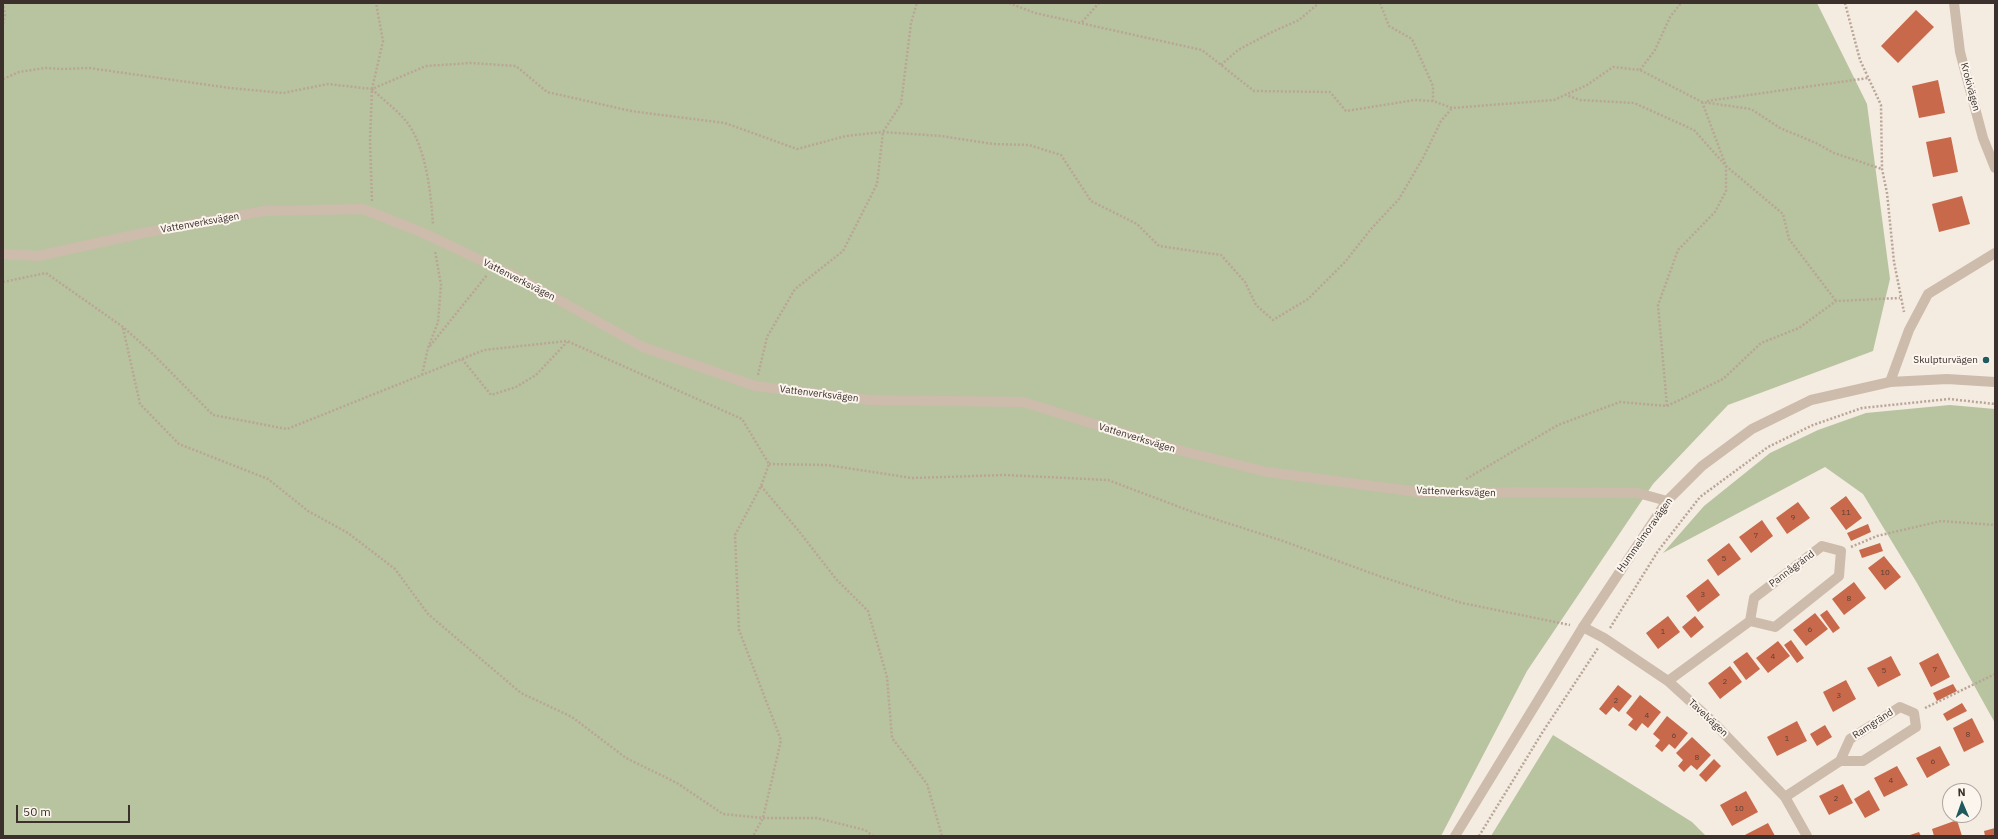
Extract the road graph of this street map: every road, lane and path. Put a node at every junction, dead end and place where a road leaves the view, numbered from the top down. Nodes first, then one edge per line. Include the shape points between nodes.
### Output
1 (3, 3) edge
2 (376, 3) edge
3 (917, 3) edge
4 (1009, 3) edge
5 (1099, 3) edge
6 (1319, 3) edge
7 (1380, 3) edge
8 (1681, 3) edge
9 (1845, 3) edge
10 (1954, 3) edge
11 (1081, 23) junction
12 (3, 24) edge
13 (1221, 65) junction
14 (1640, 70) junction
15 (1868, 78) junction
16 (3, 79) edge
17 (372, 89) junction
18 (1566, 94) junction
19 (1433, 101) junction
20 (1702, 102) junction
21 (1452, 108) junction
22 (883, 132) junction
23 (1726, 166) junction
24 (1995, 168) edge
25 (1882, 169) junction
26 (373, 212) junction
27 (434, 238) junction
28 (1995, 253) edge
29 (3, 254) edge
30 (494, 266) junction
31 (3, 282) edge
32 (1901, 298) junction
33 (1836, 301) junction
34 (123, 328) junction
35 (1909, 330) junction
36 (567, 341) junction
37 (428, 348) junction
38 (462, 359) junction
39 (422, 375) junction
40 (1890, 382) junction
41 (1995, 382) edge
42 (755, 386) junction
43 (1995, 404) edge
44 (1667, 406) junction
45 (769, 464) junction
46 (761, 486) junction
47 (1460, 493) junction
48 (1667, 501) junction
49 (1995, 524) edge
50 (1841, 551) junction
51 (1750, 621) junction
52 (1583, 627) junction
53 (1604, 638) junction
54 (1995, 674) edge
55 (1668, 681) junction
56 (1914, 713) junction
57 (1840, 761) junction
58 (1785, 797) junction
59 (763, 818) junction
60 (754, 836) edge
61 (873, 836) edge
62 (942, 836) edge
63 (1455, 836) edge
64 (1478, 836) edge
65 (1807, 836) edge

1 - 12 path
2 - 17 path via 383,42
3 - 22 path via 911,23 901,104
4 - 11 path via 1035,13
5 - 11 path
6 - 13 path via 1299,20 1238,50
7 - 19 path via 1389,26 1412,39 1432,86
8 - 14 path via 1670,17 1655,50
9 - 15 path via 1860,60
10 - 24 street, Krokivägen via 1960,52
11 - 13 path via 1202,50
13 - 19 path via 1254,91 1330,92 1346,111 1415,100
14 - 18 path via 1613,68 1587,85
14 - 20 path
15 - 20 path
15 - 25 path via 1881,106
16 - 17 path via 19,72 45,68 89,68 283,93 328,84
17 - 22 path via 426,66 471,63 516,66 546,92 631,112 725,123 797,149 846,136
17 - 26 path via 370,141
17 - 27 path via 406,121 419,145 431,198
18 - 21 path via 1554,100
18 - 23 path via 1580,100 1634,103 1694,130
19 - 21 path
20 - 23 path
20 - 25 path via 1751,109 1780,128 1834,153
21 - 22 path via 1441,121 1399,199 1345,262 1308,299 1273,320 1256,305 1245,282 1220,255 1159,246 1137,224 1091,201 1061,155 1029,145 992,144 941,136
22 - 42 path via 877,184 843,251 795,289 767,337
23 - 33 path via 1783,214 1789,239
23 - 44 path via 1726,191 1715,212 1678,250 1658,305
25 - 32 path
26 - 27 street, Vattenverksvägen
26 - 29 street, Vattenverksvägen via 364,209 264,211 143,233 38,256
27 - 30 street, Vattenverksvägen
27 - 37 path via 435,260 441,285 438,322
28 - 35 street via 1928,294
30 - 37 path
30 - 42 street, Vattenverksvägen via 643,347
31 - 34 path via 46,273
32 - 33 path
32 - 35 path
33 - 44 path via 1799,328 1761,343 1723,379
34 - 39 path via 150,351 213,415 287,429
34 - 59 path via 140,404 179,444 268,479 308,511 348,533 395,569 428,614 521,693 572,717 626,758 677,783 722,814
35 - 40 street
36 - 38 path via 484,350
36 - 38 path via 536,375 516,387 491,395
36 - 45 path via 742,419
37 - 39 path
38 - 39 path
40 - 41 street, Hummelmoravägen via 1947,379
40 - 48 street, Hummelmoravägen via 1811,400 1752,429 1702,466
42 - 47 street, Vattenverksvägen via 870,400 1023,402 1178,450 1267,472 1418,492
43 - 53 path via 1949,399 1862,408 1813,425 1768,447 1700,497 1658,551
44 - 47 path via 1620,402 1558,425 1462,481
45 - 46 path
45 - 52 path via 827,465 912,478 1005,475 1108,480 1190,511 1462,604
46 - 59 path via 735,535 739,630 781,740
46 - 62 path via 836,579 868,611 887,677 892,738 927,784
47 - 48 street, Vattenverksvägen via 1638,494
48 - 52 street, Hummelmoravägen
49 - 50 path via 1941,521 1877,536
50 - 51 street, Pannågränd via 1822,546 1754,598
50 - 51 street via 1839,576 1775,627
51 - 55 street
52 - 53 street, Tavelvägen
52 - 63 street, Hummelmoravägen
53 - 55 street, Tavelvägen
53 - 64 path
54 - 56 path
55 - 58 street, Tavelvägen via 1714,722
56 - 57 street, Ramgränd via 1900,707 1850,739
56 - 57 street via 1916,727 1863,761
57 - 58 street
58 - 65 street, Tavelvägen
59 - 60 path
59 - 61 path via 816,818 865,830

